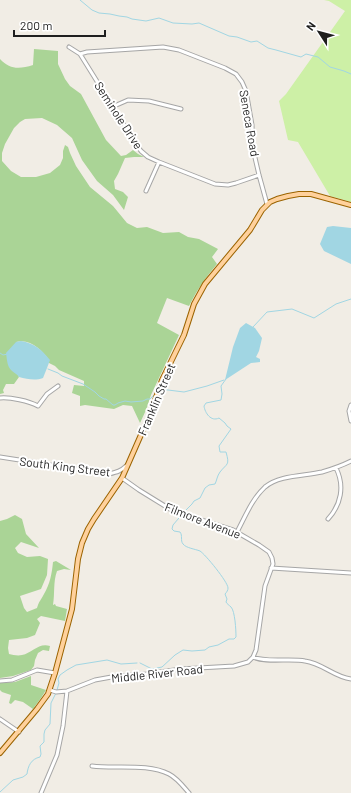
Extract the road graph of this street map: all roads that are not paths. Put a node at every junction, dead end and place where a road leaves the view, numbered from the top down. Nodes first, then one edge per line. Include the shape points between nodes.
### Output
1 (69, 47) dead end
2 (80, 54) junction
3 (112, 107) junction
4 (180, 109) dead end
5 (159, 162) junction
6 (259, 175) junction
7 (146, 191) dead end
8 (267, 204) junction
9 (351, 205) edge
10 (58, 386) dead end
11 (0, 398) edge
12 (351, 405) edge
13 (351, 421) edge
14 (0, 457) edge
15 (351, 461) edge
16 (128, 464) junction
17 (336, 468) junction
18 (122, 478) junction
19 (328, 520) dead end
20 (236, 532) junction
21 (271, 568) junction
22 (351, 573) edge
23 (253, 657) junction
24 (55, 673) junction
25 (351, 679) edge
26 (0, 681) edge
27 (52, 691) junction
28 (67, 691) junction
29 (0, 719) edge
30 (19, 732) junction
31 (0, 753) edge
32 (92, 766) dead end
33 (41, 793) edge
34 (190, 793) edge

1 - 2 street
2 - 3 street, Seminole Drive
2 - 6 street, Seneca Road via 163,47 179,50 236,74 246,91
3 - 4 street via 128,100 149,101
3 - 5 street, Seminole Drive via 141,151
5 - 6 street, Seminole Drive via 222,185
5 - 7 street
6 - 8 street, Seneca Road
8 - 9 main road via 281,197 302,194
8 - 16 main road, Franklin Street via 199,294
10 - 11 street via 47,394 38,406 5,397
12 - 13 street
14 - 16 street, South King Street via 109,474 122,470
15 - 17 street
16 - 18 main road, Franklin Street
17 - 19 street via 340,478 341,494 337,507
17 - 20 street via 280,479 270,484 255,499
18 - 20 street, Filmore Avenue via 173,511
18 - 24 main road, Franklin Street via 90,525 82,543 72,609
20 - 21 street, Filmore Avenue via 269,552 273,561
21 - 22 street
21 - 23 street via 265,586
23 - 25 street via 306,661
23 - 28 street, Middle River Road via 248,662 234,666 103,678
24 - 26 street via 38,670 12,680
24 - 27 main road, Franklin Street
27 - 28 street, Middle River Road
27 - 30 main road
28 - 33 street via 57,755
29 - 30 street
30 - 31 main road
32 - 34 street via 161,770 175,777

